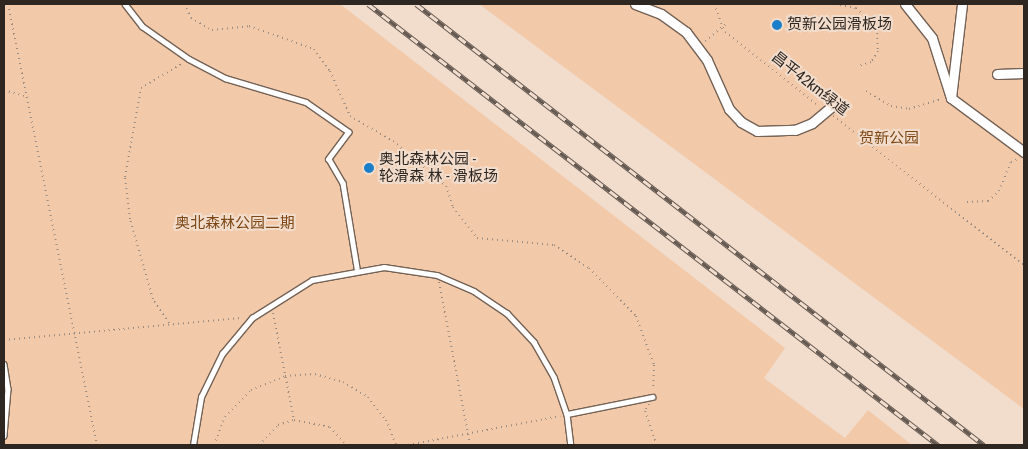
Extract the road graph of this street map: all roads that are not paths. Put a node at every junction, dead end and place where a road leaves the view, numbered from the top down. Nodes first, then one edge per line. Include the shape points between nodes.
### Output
1 (125, 4) edge
2 (635, 4) edge
3 (905, 4) edge
4 (962, 4) edge
5 (1024, 73) edge
6 (997, 74) dead end
7 (951, 98) junction
8 (829, 108) road end
9 (1024, 152) edge
10 (357, 268) junction
11 (4, 364) edge
12 (652, 397) road end
13 (567, 414) junction
14 (4, 436) edge
15 (193, 445) edge
16 (570, 445) edge

1 - 10 lane via 142,26 189,59 225,78 306,102 349,132 329,159 344,182
2 - 8 street via 676,24 697,47 729,109 740,122 757,131 795,130
3 - 7 street via 932,38
4 - 7 street
5 - 6 street
7 - 9 street
10 - 13 lane via 384,267 437,275 474,290 520,328 554,376
10 - 15 lane via 312,280 271,302 252,318 222,354 205,389
11 - 14 lane via 8,388
12 - 13 lane
13 - 16 lane

